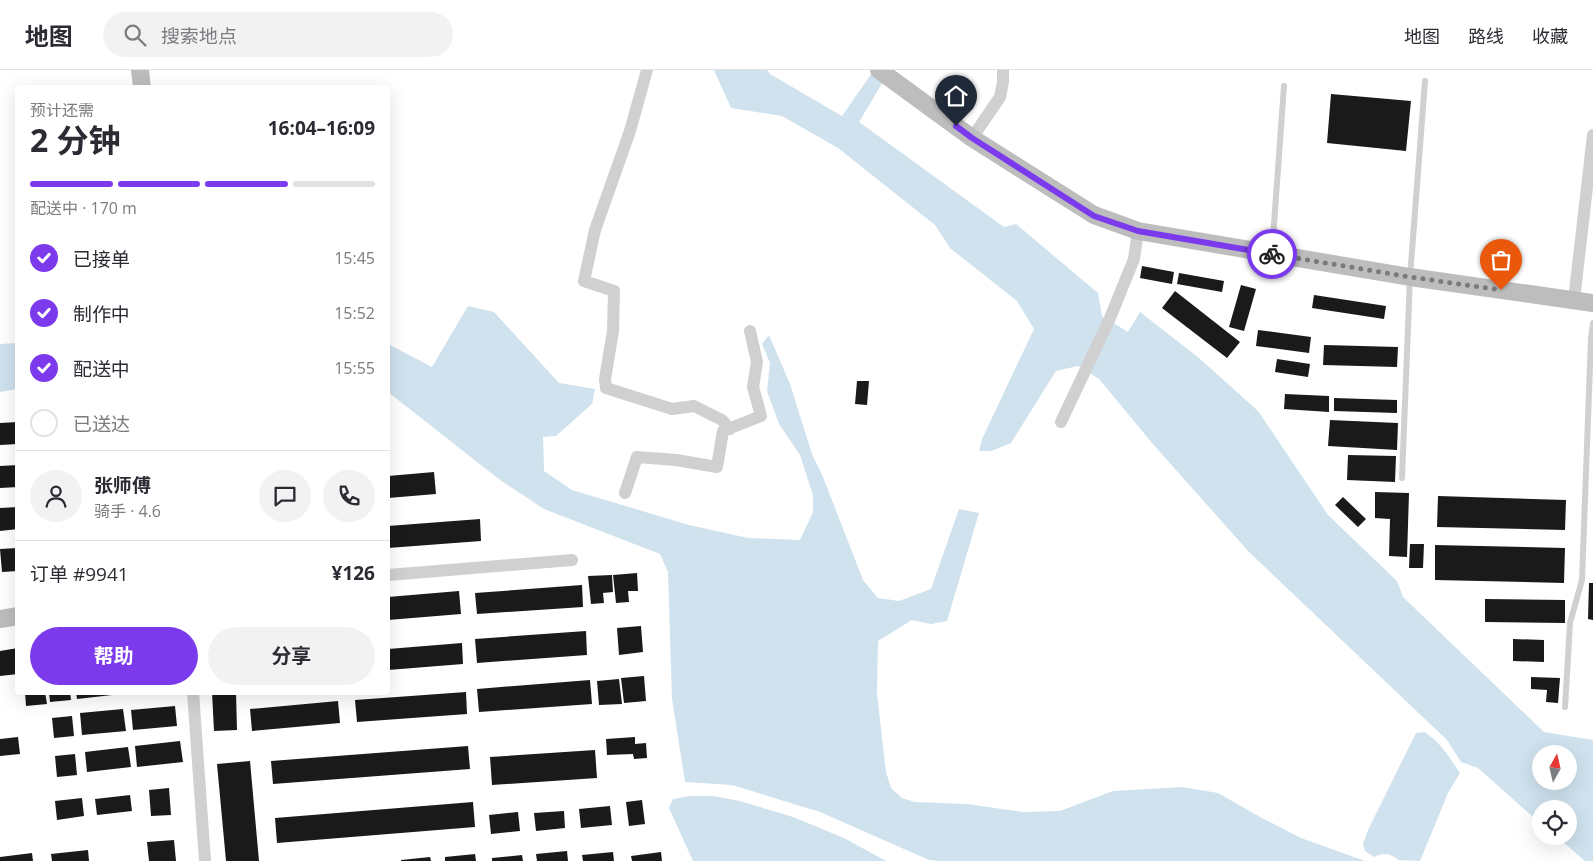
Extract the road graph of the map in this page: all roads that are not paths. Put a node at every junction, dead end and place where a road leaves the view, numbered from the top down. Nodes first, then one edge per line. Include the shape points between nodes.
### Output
1 (140, 70) edge
2 (647, 70) edge
3 (1003, 70) edge
4 (886, 74) edge
5 (1425, 81) dead end
6 (142, 85) edge
7 (1284, 86) dead end
8 (1593, 135) edge
9 (972, 138) junction
10 (1138, 231) junction
11 (1271, 254) junction
12 (1410, 277) junction
13 (1574, 300) junction
14 (1593, 303) edge
15 (1593, 323) edge
16 (750, 331) dead end
17 (1061, 422) dead end
18 (730, 429) junction
19 (1402, 478) dead end
20 (625, 493) dead end
21 (572, 560) dead end
22 (390, 575) edge
23 (15, 616) edge
24 (0, 619) edge
25 (193, 695) edge
26 (1565, 707) dead end
27 (205, 861) edge

1 - 6 main road
2 - 18 street via 630,131 595,230 584,281 614,291 606,388 672,409 694,406 722,420
3 - 9 street via 1000,98
4 - 9 main road
5 - 12 lane
7 - 11 lane
8 - 13 street
9 - 10 main road via 1094,216
10 - 11 main road
10 - 17 street via 1134,259
11 - 12 main road
12 - 13 main road
12 - 19 lane
13 - 14 main road
15 - 26 lane via 1582,580 1570,623
16 - 18 street via 757,362 753,387 761,416
18 - 20 street via 723,432 717,467 636,457
21 - 22 street
23 - 24 main road
25 - 27 street

